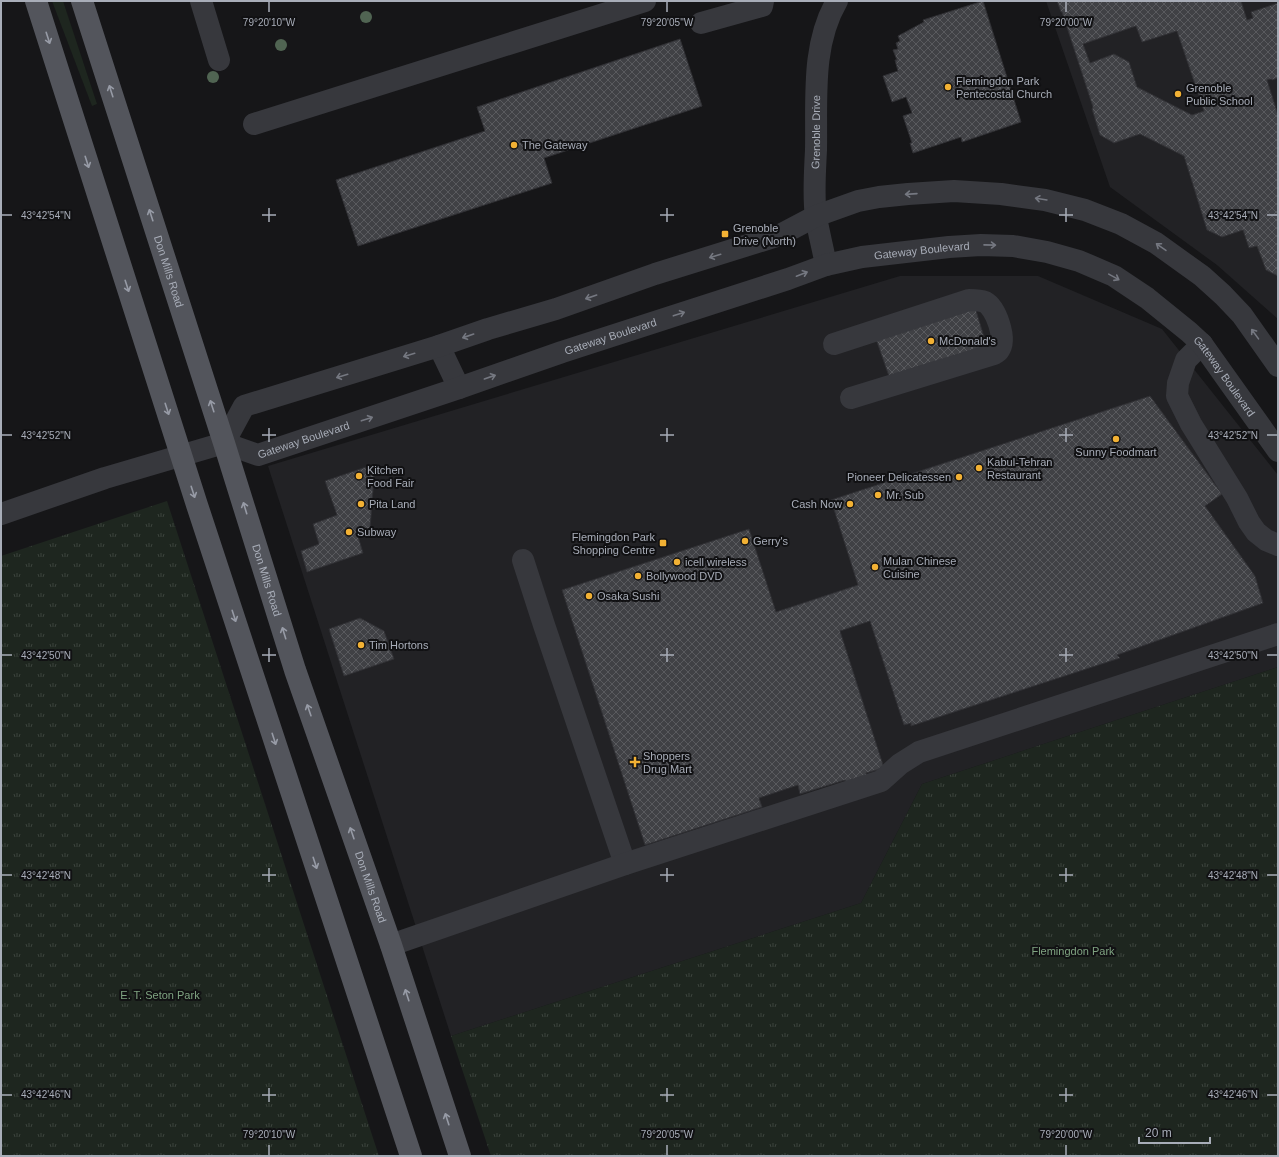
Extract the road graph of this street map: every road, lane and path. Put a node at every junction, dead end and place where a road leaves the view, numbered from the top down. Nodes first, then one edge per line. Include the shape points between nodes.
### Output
1 (36, 1) edge
2 (82, 1) edge
3 (201, 1) edge
4 (645, 1) edge
5 (763, 1) edge
6 (832, 2) edge
7 (701, 23) dead end
8 (220, 60) dead end
9 (254, 124) dead end
10 (816, 216) junction
11 (826, 265) junction
12 (834, 344) dead end
13 (1202, 344) junction
14 (439, 346) junction
15 (1278, 366) edge
16 (460, 388) junction
17 (851, 398) dead end
18 (224, 443) junction
19 (1278, 451) edge
20 (181, 455) junction
21 (1, 514) edge
22 (1278, 545) edge
23 (524, 560) dead end
24 (1278, 634) edge
25 (625, 864) junction
26 (391, 945) junction
27 (411, 1156) edge
28 (460, 1156) edge

1 -> 20 main road
18 -> 2 main road, Don Mills Road
3 - 8 street
4 - 9 street
5 - 7 street via 762,6
6 - 10 street, Grenoble Drive via 817,64
10 - 11 street, Grenoble Drive
10 -> 14 street via 780,235
15 -> 10 street via 1242,315 1202,276 1156,243 1121,224 1085,210 1045,200 954,191 879,197 858,201
11 -> 13 street, Gateway Boulevard via 862,257 981,245 1013,246 1047,252 1079,261 1114,276 1147,298
16 -> 11 street, Gateway Boulevard
12 - 17 street via 969,300 986,302 998,320 1001,341 999,350 994,354
13 - 19 street, Gateway Boulevard
13 - 22 street via 1186,360 1178,383 1177,396 1249,522 1266,540
14 - 16 street
14 -> 18 street via 244,406
18 -> 16 street, Gateway Boulevard via 258,455
18 - 20 street
26 -> 18 main road, Don Mills Road via 295,670
20 - 21 street
20 -> 27 main road
23 - 25 street
24 - 25 street via 919,752 881,781
25 - 26 street
28 -> 26 main road, Don Mills Road

